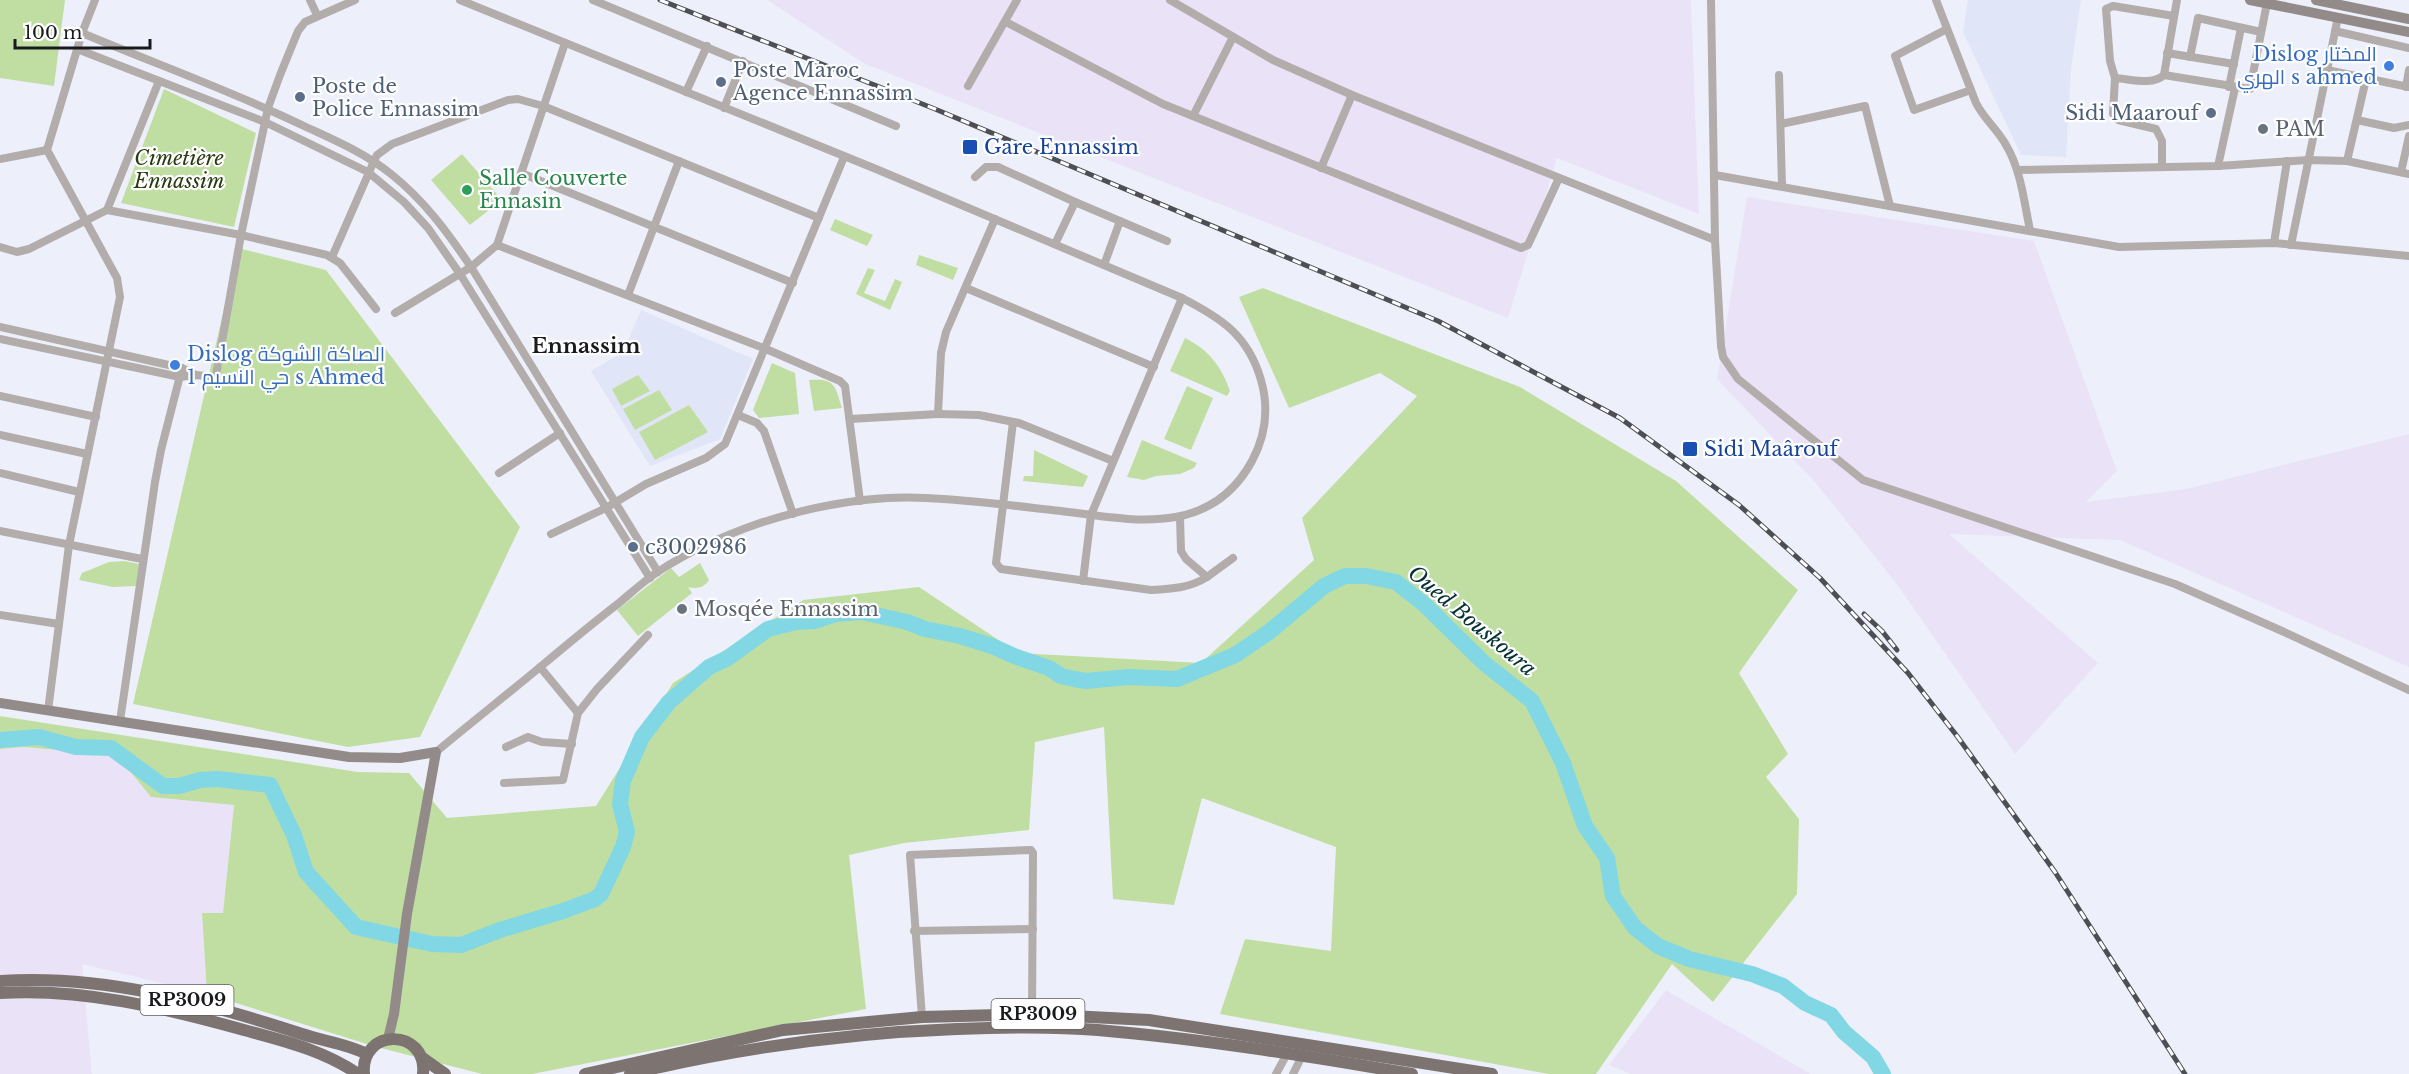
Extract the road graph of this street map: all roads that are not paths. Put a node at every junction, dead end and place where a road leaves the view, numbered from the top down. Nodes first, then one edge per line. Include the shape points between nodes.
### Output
1 (95, 0) edge
2 (310, 0) edge
3 (355, 0) edge
4 (460, 0) edge
5 (593, 0) edge
6 (1017, 0) edge
7 (1170, 0) edge
8 (1711, 0) edge
9 (1936, 0) edge
10 (2177, 0) edge
11 (2250, 0) edge
12 (2316, 0) edge
13 (2267, 3) junction
14 (2332, 3) junction
15 (318, 15) junction
16 (2174, 16) junction
17 (2334, 16) junction
18 (2409, 18) edge
19 (1006, 22) junction
20 (2241, 28) junction
21 (1947, 29) junction
22 (2335, 31) junction
23 (2261, 32) junction
24 (2409, 32) edge
25 (82, 33) junction
26 (1233, 37) junction
27 (565, 43) junction
28 (707, 46) junction
29 (2409, 48) edge
30 (77, 49) junction
31 (2168, 53) junction
32 (2190, 57) junction
33 (743, 61) junction
34 (2234, 64) junction
35 (2327, 70) junction
36 (2409, 70) edge
37 (1779, 75) dead end
38 (2164, 75) junction
39 (2115, 78) junction
40 (2366, 79) junction
41 (159, 81) junction
42 (968, 86) dead end
43 (2407, 87) edge
44 (2232, 88) junction
45 (1971, 90) junction
46 (686, 92) junction
47 (1352, 95) junction
48 (543, 106) junction
49 (268, 108) junction
50 (724, 108) junction
51 (1193, 116) junction
52 (2357, 120) junction
53 (265, 122) junction
54 (1781, 124) junction
55 (2409, 125) edge
56 (897, 126) dead end
57 (2409, 136) edge
58 (47, 150) junction
59 (844, 158) junction
60 (0, 159) edge
61 (2308, 160) junction
62 (374, 161) junction
63 (679, 161) junction
64 (2288, 161) junction
65 (2347, 161) junction
66 (2218, 166) junction
67 (2162, 167) junction
68 (1321, 168) junction
69 (2018, 170) junction
70 (368, 172) junction
71 (521, 173) junction
72 (2405, 173) edge
73 (1715, 175) junction
74 (975, 177) dead end
75 (1559, 178) junction
76 (1782, 186) junction
77 (1075, 202) junction
78 (1890, 206) junction
79 (107, 210) junction
80 (819, 218) junction
81 (86, 219) junction
82 (995, 219) junction
83 (1120, 221) junction
84 (654, 227) junction
85 (2030, 230) junction
86 (241, 235) junction
87 (1715, 240) junction
88 (1167, 242) dead end
89 (2274, 243) junction
90 (1055, 244) junction
91 (497, 245) junction
92 (2291, 245) junction
93 (0, 247) edge
94 (2409, 256) edge
95 (332, 257) junction
96 (1104, 265) junction
97 (471, 267) junction
98 (460, 274) junction
99 (793, 284) junction
100 (966, 288) junction
101 (628, 296) junction
102 (1182, 298) junction
103 (376, 309) dead end
104 (395, 313) dead end
105 (0, 327) edge
106 (0, 339) edge
107 (109, 350) junction
108 (766, 350) junction
109 (107, 360) junction
110 (182, 368) junction
111 (1154, 368) junction
112 (196, 375) junction
113 (180, 377) junction
114 (0, 396) edge
115 (938, 414) junction
116 (738, 415) junction
117 (96, 417) junction
118 (850, 419) junction
119 (1013, 422) junction
120 (560, 433) junction
121 (0, 435) edge
122 (87, 454) junction
123 (1113, 461) junction
124 (0, 473) edge
125 (499, 473) dead end
126 (79, 492) junction
127 (617, 501) junction
128 (860, 501) junction
129 (1004, 505) junction
130 (606, 508) junction
131 (793, 514) junction
132 (1091, 515) junction
133 (1180, 517) junction
134 (0, 531) edge
135 (551, 534) dead end
136 (69, 545) junction
137 (1233, 558) dead end
138 (142, 559) junction
139 (658, 572) junction
140 (1207, 577) junction
141 (650, 578) junction
142 (1083, 581) junction
143 (0, 615) edge
144 (59, 624) junction
145 (648, 634) dead end
146 (540, 667) junction
147 (2409, 690) edge
148 (0, 703) edge
149 (48, 711) junction
150 (578, 713) junction
151 (120, 721) junction
152 (572, 744) junction
153 (506, 747) dead end
154 (436, 752) junction
155 (504, 783) dead end
156 (1033, 929) junction
157 (914, 931) junction
158 (0, 981) edge
159 (0, 993) edge
160 (1032, 1014) junction
161 (922, 1017) junction
162 (394, 1039) junction
163 (1289, 1047) junction
164 (1304, 1050) junction
165 (367, 1054) junction
166 (422, 1057) junction
167 (358, 1074) edge
168 (364, 1074) edge
169 (423, 1074) edge
170 (445, 1074) edge
171 (585, 1074) edge
172 (630, 1074) edge
173 (1276, 1074) edge
174 (1293, 1074) edge
175 (1412, 1074) edge
176 (1492, 1074) edge

1 - 25 street
2 - 15 street
3 - 15 street
4 - 27 street
5 - 28 street
6 - 19 street
7 - 26 street
8 - 73 street
9 - 21 street
10 - 16 street
11 - 13 street
12 - 14 street
13 - 17 street
13 - 23 street
14 - 17 street
14 - 18 street
15 - 49 street via 298,31
16 - 31 street
16 - 39 street via 2108,8 2110,61
17 - 22 street
17 - 24 street
19 - 42 street
19 - 51 street via 1132,90
20 - 23 street
20 - 32 street via 2198,18
20 - 34 street
21 - 45 street
21 - 45 street via 1895,56 1914,110
22 - 29 street
22 - 35 street
23 - 44 street via 2250,88
25 - 30 street
25 - 49 street
26 - 47 street via 1273,60
26 - 51 street
27 - 46 street
27 - 48 street
28 - 33 street
28 - 46 street
30 - 41 street
30 - 58 street
31 - 32 street
31 - 38 street
32 - 34 street
33 - 50 street
33 - 56 street
34 - 44 street
35 - 40 street
35 - 61 street
36 - 43 street
37 - 54 street
38 - 39 street via 2155,81
38 - 44 street
39 - 67 street via 2113,114 2118,120 2156,129 2162,141
40 - 43 street
40 - 52 street
41 - 53 street
41 - 79 street
44 - 66 street
45 - 69 street via 1983,115 2006,143
46 - 50 street
47 - 68 street
47 - 75 street
48 - 62 street via 508,100 392,144
48 - 63 street
48 - 71 street
49 - 53 street
49 - 62 street
50 - 59 street
51 - 68 street
52 - 55 street via 2394,128
52 - 65 street
53 - 70 street
53 - 86 street
54 - 76 street
54 - 78 street via 1865,106
57 - 72 street
58 - 60 street
58 - 81 street
59 - 80 street
59 - 82 street
61 - 64 street
61 - 65 street
61 - 92 street
62 - 70 street
62 - 97 street via 428,208
63 - 80 street
63 - 84 street
64 - 66 street
64 - 89 street
65 - 72 street
66 - 67 street
67 - 69 street
68 - 75 street via 1521,248 1528,245
69 - 85 street
70 - 95 street
70 - 98 street via 428,228
71 - 84 street
71 - 91 street
73 - 76 street
73 - 87 street
74 - 77 street via 986,167 998,167
75 - 87 street
76 - 78 street
77 - 83 street
77 - 90 street
78 - 85 street
79 - 81 street
79 - 86 street
80 - 99 street
81 - 93 street via 23,251
81 - 107 street via 120,288
82 - 90 street
82 - 100 street
83 - 88 street
83 - 96 street
84 - 99 street
84 - 101 street
85 - 89 street via 2119,247
86 - 95 street
86 - 112 street via 218,373 214,377
87 - 147 street via 1721,346 1729,368 1750,390 1852,473 1876,485 2175,584
89 - 92 street
90 - 96 street
91 - 97 street
91 - 101 street
92 - 94 street
95 - 103 street
96 - 102 street
97 - 98 street
97 - 127 street
98 - 104 street
98 - 120 street
99 - 108 street
100 - 111 street
100 - 115 street via 941,353
101 - 108 street
102 - 111 street
102 - 133 street via 1215,315 1247,345 1257,367 1266,413 1264,431 1247,469 1215,501
105 - 107 street
106 - 109 street
107 - 109 street
107 - 110 street
108 - 116 street
108 - 118 street via 840,381 847,392
109 - 113 street
109 - 117 street
110 - 112 street
110 - 113 street
111 - 123 street
112 - 113 street
113 - 138 street via 161,450
114 - 117 street
115 - 118 street
115 - 119 street via 980,415
116 - 127 street via 725,444 717,452 646,483
116 - 131 street via 757,423 764,431
117 - 122 street
118 - 128 street
119 - 123 street
119 - 129 street
120 - 125 street
120 - 130 street
121 - 122 street
122 - 126 street
123 - 132 street
124 - 126 street
126 - 136 street
127 - 130 street
127 - 139 street
128 - 129 street via 926,498
128 - 131 street
129 - 132 street
129 - 142 street via 998,567
130 - 135 street
130 - 141 street
131 - 139 street via 734,533
132 - 133 street via 1142,520
132 - 142 street
133 - 140 street via 1181,551
134 - 136 street
136 - 138 street
136 - 144 street
137 - 140 street
138 - 151 street
139 - 141 street
140 - 142 street via 1195,584 1151,590
141 - 146 street
143 - 144 street
144 - 149 street
145 - 150 street
146 - 150 street
146 - 154 street
148 - 149 street
149 - 151 street
150 - 152 street
151 - 154 street via 348,757 400,758
152 - 153 street via 528,737
152 - 155 street via 563,780
154 - 162 street via 407,914
156 - 157 street
156 - 157 street via 1030,850 909,855
156 - 160 street
157 - 161 street
158 - 165 main road, RP3009 via 57,980 162,994
159 - 167 main road, RP3009 via 100,998 160,1008 311,1049
160 - 161 main road, RP3009
160 - 163 main road, RP3009 via 1149,1020
161 - 171 main road, RP3009 via 783,1030
162 - 165 main road via 373,1046
162 - 166 main road via 413,1045
163 - 164 main road, RP3009
163 - 172 main road, RP3009 via 1098,1030 914,1030 753,1048
163 - 173 street
164 - 174 street
164 - 175 main road, RP3009
164 - 176 main road, RP3009
165 - 168 main road
166 - 169 main road
166 - 170 main road

